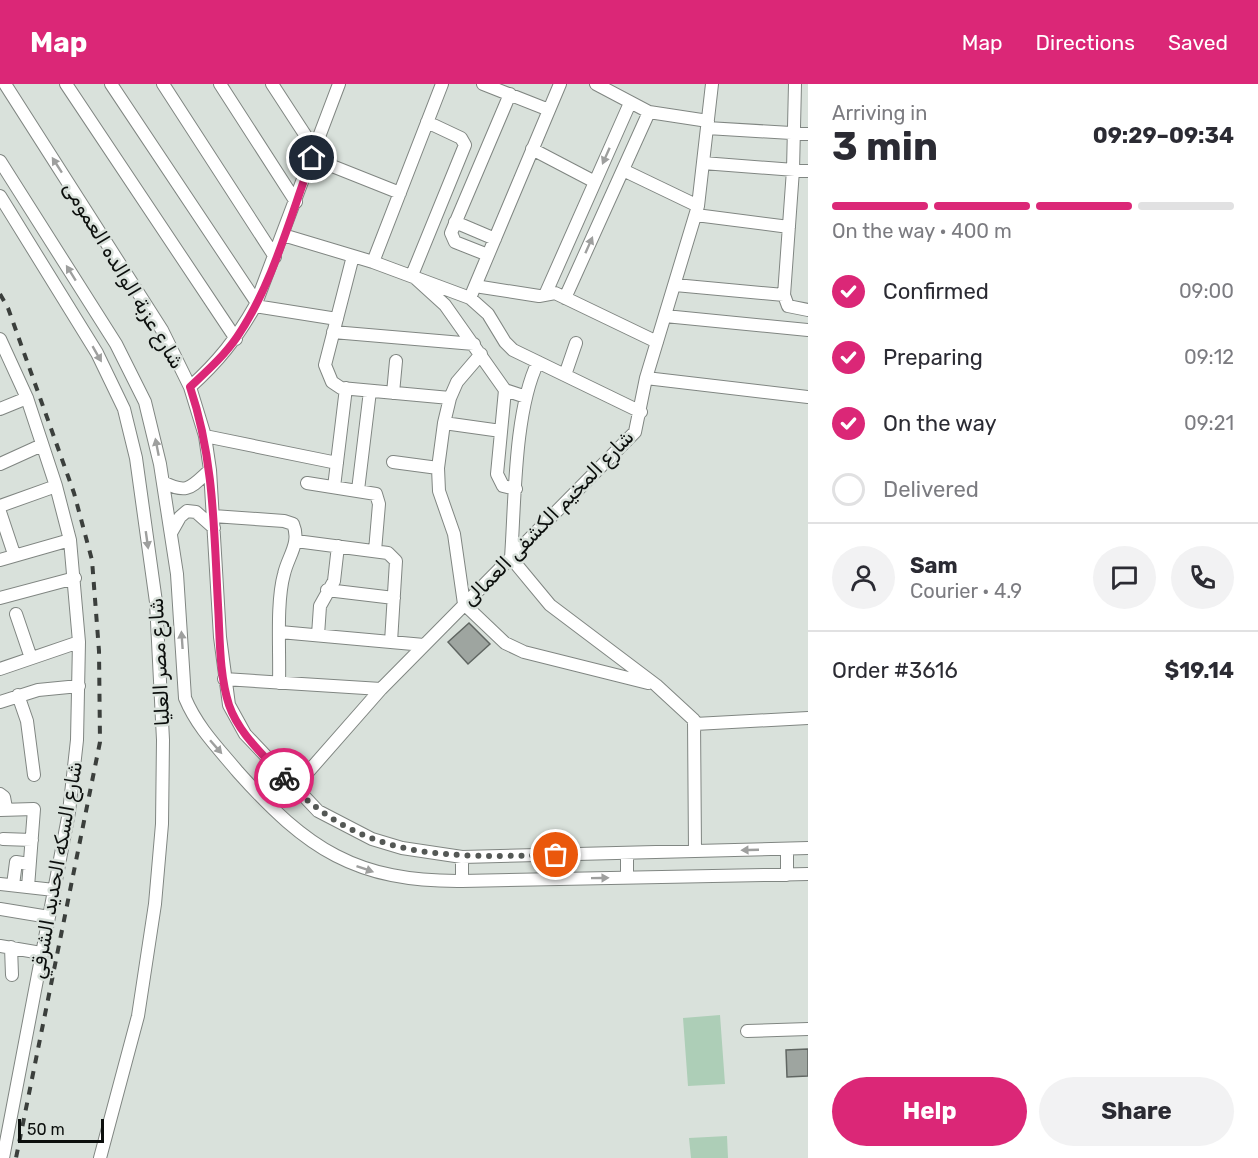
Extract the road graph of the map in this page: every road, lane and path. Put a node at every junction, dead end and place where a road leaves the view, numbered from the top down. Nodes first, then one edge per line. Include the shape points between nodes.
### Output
1 (4, 84) edge
2 (66, 84) edge
3 (111, 84) edge
4 (163, 84) edge
5 (220, 84) edge
6 (272, 84) edge
7 (325, 84) edge
8 (339, 84) edge
9 (442, 84) edge
10 (483, 84) edge
11 (560, 84) edge
12 (712, 84) edge
13 (795, 84) edge
14 (605, 86) edge
15 (510, 94) junction
16 (334, 98) junction
17 (630, 103) junction
18 (549, 110) junction
19 (650, 112) junction
20 (427, 122) junction
21 (707, 124) junction
22 (793, 133) junction
23 (808, 134) edge
24 (532, 149) junction
25 (314, 154) junction
26 (0, 161) edge
27 (703, 163) junction
28 (623, 170) junction
29 (793, 170) junction
30 (808, 171) edge
31 (595, 182) junction
32 (400, 193) junction
33 (0, 196) edge
34 (296, 202) junction
35 (697, 211) junction
36 (434, 222) junction
37 (453, 226) junction
38 (789, 227) junction
39 (283, 236) junction
40 (495, 239) junction
41 (488, 255) junction
42 (353, 256) junction
43 (275, 257) junction
44 (373, 262) junction
45 (412, 275) junction
46 (675, 285) junction
47 (476, 286) junction
48 (545, 294) junction
49 (784, 295) junction
50 (470, 298) junction
51 (565, 298) junction
52 (256, 304) junction
53 (808, 310) edge
54 (665, 316) junction
55 (337, 319) junction
56 (808, 330) edge
57 (333, 332) junction
58 (236, 339) junction
59 (1, 342) edge
60 (657, 342) junction
61 (576, 343) dead end
62 (477, 349) junction
63 (396, 361) dead end
64 (538, 362) junction
65 (565, 375) junction
66 (646, 378) junction
67 (190, 387) junction
68 (346, 388) junction
69 (505, 390) junction
70 (370, 391) junction
71 (393, 393) junction
72 (808, 396) edge
73 (526, 397) junction
74 (27, 398) junction
75 (450, 398) junction
76 (145, 402) junction
77 (0, 409) edge
78 (124, 409) junction
79 (641, 412) junction
80 (444, 423) junction
81 (501, 431) junction
82 (205, 436) junction
83 (42, 445) junction
84 (393, 462) dead end
85 (337, 463) junction
86 (0, 464) edge
87 (438, 468) junction
88 (210, 471) junction
89 (163, 482) junction
90 (307, 483) dead end
91 (56, 486) junction
92 (334, 487) junction
93 (516, 489) junction
94 (358, 490) junction
95 (0, 506) edge
96 (0, 512) edge
97 (214, 522) junction
98 (171, 532) junction
99 (70, 540) junction
100 (296, 541) junction
101 (338, 546) junction
102 (375, 551) junction
103 (14, 554) junction
104 (511, 558) junction
105 (0, 560) edge
106 (75, 578) junction
107 (327, 590) junction
108 (0, 598) edge
109 (394, 598) junction
110 (464, 604) junction
111 (16, 615) dead end
112 (280, 632) junction
113 (318, 635) junction
114 (79, 642) junction
115 (391, 642) junction
116 (424, 645) junction
117 (31, 658) junction
118 (0, 669) edge
119 (224, 679) junction
120 (279, 682) junction
121 (656, 685) junction
122 (79, 686) junction
123 (381, 689) junction
124 (18, 695) junction
125 (184, 698) junction
126 (162, 699) junction
127 (0, 702) edge
128 (808, 718) edge
129 (695, 724) junction
130 (34, 775) dead end
131 (294, 788) junction
132 (0, 794) edge
133 (3, 809) edge
134 (3, 839) dead end
135 (32, 840) junction
136 (808, 848) edge
137 (787, 849) junction
138 (695, 851) junction
139 (627, 853) junction
140 (462, 857) junction
141 (29, 864) junction
142 (808, 874) edge
143 (787, 875) junction
144 (627, 878) junction
145 (462, 881) junction
146 (0, 884) edge
147 (13, 885) junction
148 (28, 887) junction
149 (54, 890) junction
150 (0, 909) edge
151 (49, 916) junction
152 (5, 946) edge
153 (41, 953) junction
154 (12, 975) dead end
155 (808, 1029) edge
156 (747, 1031) dead end
157 (3, 1158) edge
158 (100, 1158) edge

67 -> 1 street, شارع عزبة الوالده العمومى via 162,330
2 - 58 street
3 - 52 street
4 - 43 street
5 - 34 street
6 - 25 street
7 - 16 street
8 - 16 street
9 - 20 street
10 - 15 street
11 - 18 street
12 - 21 street, شارع المخيم الكشفى العمالى
13 - 22 street
14 - 17 street
15 - 18 street
15 - 37 street
16 - 25 street
17 - 19 street
17 -> 31 street
18 - 24 street
19 - 21 street
19 - 28 street
20 - 32 street
20 - 36 street via 461,138 465,145
21 - 22 street
21 - 27 street, شارع المخيم الكشفى العمالى
22 - 23 street
22 - 29 street
24 - 31 street
24 - 40 street
25 - 32 street
25 - 34 street
76 -> 26 street, شارع مصر العليا via 116,344
27 - 29 street
27 - 35 street, شارع المخيم الكشفى العمالى
28 - 35 street
51 -> 28 street
29 - 30 street
29 - 38 street
31 - 48 street
32 - 44 street
33 -> 78 street, شارع مصر العليا via 97,353
34 - 39 street
35 - 38 street
35 - 46 street, شارع المخيم الكشفى العمالى
36 - 37 street
36 - 45 street
37 - 40 street
37 - 41 street via 451,236 455,242
38 - 49 street
39 - 42 street
39 - 43 street
40 - 41 street
41 - 47 street
42 - 44 street
42 - 55 street
43 - 52 street
44 - 45 street
45 - 50 street
45 - 62 street via 445,305
46 - 49 street
46 - 54 street, شارع المخيم الكشفى العمالى
47 - 48 street
47 - 50 street
48 - 51 street
49 - 53 street via 788,306
50 - 64 street via 488,314 513,350
51 - 60 street
52 - 55 street
52 - 58 street
54 - 56 street
54 - 60 street, شارع المخيم الكشفى العمالى
55 - 57 street
57 - 62 street
57 - 68 street via 325,365 327,375
58 - 67 street
59 - 74 street, شارع السكه الحديد الشرقي
60 - 66 street, شارع المخيم الكشفى العمالى
61 - 65 street
62 - 69 street
62 - 75 street
63 - 71 street
64 - 65 street
64 - 73 street
65 - 79 street
66 - 72 street
66 - 79 street, شارع المخيم الكشفى العمالى
67 - 82 street, شارع عزبة الوالده العمومى
68 - 70 street
68 - 85 street
69 - 73 street
69 - 81 street
70 - 71 street
70 - 94 street
71 - 75 street
73 - 93 street
74 - 77 street
74 - 83 street, شارع السكه الحديد الشرقي
75 - 80 street
76 - 78 street
89 -> 76 street, شارع مصر العليا
78 -> 126 street, شارع مصر العليا via 136,458 156,602
79 - 104 street, شارع المخيم الكشفى العمالى via 629,440
80 - 81 street
80 - 87 street
81 - 93 street via 497,474 503,486
82 - 85 street
82 - 88 street, شارع عزبة الوالده العمومى
83 - 86 street
83 - 91 street, شارع السكه الحديد الشرقي
84 - 87 street
85 - 92 street
87 - 110 street via 439,491 454,534
88 - 89 street via 186,489
88 - 97 street, شارع عزبة الوالده العمومى
89 - 98 street, شارع مصر العليا
90 - 92 street
91 - 95 street
91 - 99 street, شارع السكه الحديد الشرقي
92 - 94 street
93 - 104 street
94 - 102 street via 378,498
96 - 103 street
97 - 98 street via 187,511
97 - 100 street via 289,522 295,529
97 - 119 street, شارع عزبة الوالده العمومى
125 -> 98 street, شارع مصر العليا via 181,615
99 - 103 street
99 - 106 street, شارع السكه الحديد الشرقي
100 - 101 street
100 - 112 street via 282,581
101 - 102 street
101 - 107 street via 334,581
102 - 109 street via 388,553 396,561
103 - 105 street
104 - 110 street, شارع المخيم الكشفى العمالى
104 - 121 street via 550,605
106 - 108 street
106 - 114 street, شارع السكه الحديد الشرقي
107 - 109 street
107 - 113 street via 320,606
109 - 115 street
110 - 116 street, شارع المخيم الكشفى العمالى
110 - 121 street via 505,643 524,652
111 - 117 street
112 - 113 street
112 - 120 street
113 - 115 street
114 - 117 street
114 - 122 street, شارع السكه الحديد الشرقي
115 - 116 street
116 - 123 street, شارع المخيم الكشفى العمالى
117 - 118 street
119 - 120 street
119 - 131 street, شارع عزبة الوالده العمومى via 229,705 244,734
120 - 123 street
121 - 129 street via 688,712
122 - 124 street
122 - 149 street, شارع السكه الحديد الشرقي via 72,795
123 - 131 street, شارع المخيم الكشفى العمالى
124 - 127 street
124 - 130 street via 32,748
125 - 126 street
125 -> 145 street via 200,727 272,810 312,843 382,875 408,880
126 - 158 street, شارع مصر العليا via 162,824 151,941 129,1054
128 - 129 street
129 - 138 street
131 - 140 street, شارع عزبة الوالده العمومى via 318,811 372,839
132 - 133 street via 4,797
133 - 135 street via 33,808
134 - 135 street
135 - 141 street
136 - 137 street, شارع عزبة الوالده العمومى
137 -> 138 street, شارع عزبة الوالده العمومى
137 - 143 street
138 - 139 street, شارع عزبة الوالده العمومى
139 - 140 street, شارع عزبة الوالده العمومى
139 - 144 street
140 - 145 street
141 - 147 street via 16,862
141 - 148 street
142 - 143 street
143 - 144 street
145 -> 144 street
146 - 147 street
147 - 148 street
148 - 149 street
149 - 151 street, شارع السكه الحديد الشرقي
150 - 151 street
151 - 153 street, شارع السكه الحديد الشرقي
152 - 153 street
152 - 154 street
153 - 157 street, شارع السكه الحديد الشرقي
155 - 156 street

